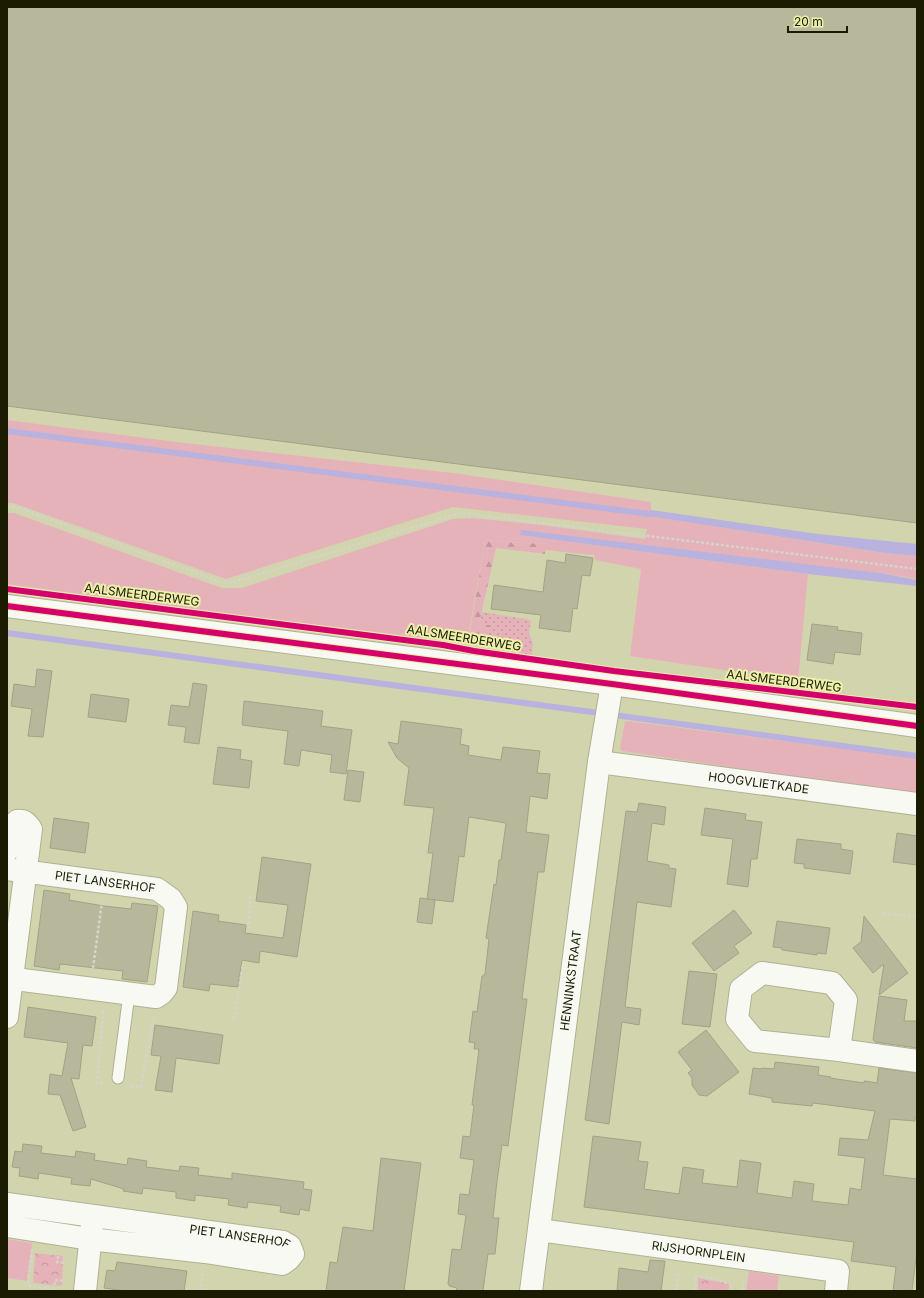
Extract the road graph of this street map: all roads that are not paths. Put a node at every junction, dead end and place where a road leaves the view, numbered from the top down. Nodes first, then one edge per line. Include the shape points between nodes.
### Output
1 (7, 606) edge
2 (611, 693) junction
3 (917, 726) edge
4 (599, 762) junction
5 (917, 804) edge
6 (7, 851) edge
7 (17, 871) edge
8 (9, 978) edge
9 (129, 994) junction
10 (7, 1017) edge
11 (839, 1050) junction
12 (917, 1061) edge
13 (118, 1078) dead end
14 (7, 1204) edge
15 (93, 1216) junction
16 (7, 1226) edge
17 (539, 1230) junction
18 (90, 1239) junction
19 (85, 1291) edge
20 (531, 1291) edge
21 (836, 1291) edge

1 - 2 street, AALSMEERDERWEG
2 - 3 street, AALSMEERDERWEG
2 - 4 street, HENNINKSTRAAT
4 - 5 street, HOOGVLIETKADE
4 - 17 street, HENNINKSTRAAT
6 - 7 street via 10,828 16,821 27,823 31,829
7 - 8 street
7 - 9 street, PIET LANSERHOF via 157,889 171,898 176,907 166,988 156,997
8 - 9 street, PIET LANSERHOF
8 - 10 street
9 - 13 lane
11 - 11 street via 846,1000 832,983 762,973 741,989 737,1019 755,1041
11 - 12 street
14 - 15 street, PIET LANSERHOF
15 - 18 street
15 - 18 street, PIET LANSERHOF via 283,1242 290,1246 293,1254 282,1264
16 - 18 street, PIET LANSERHOF
17 - 20 street, HENNINKSTRAAT
17 - 21 street, RIJSHORNPLEIN via 838,1271
18 - 19 street

